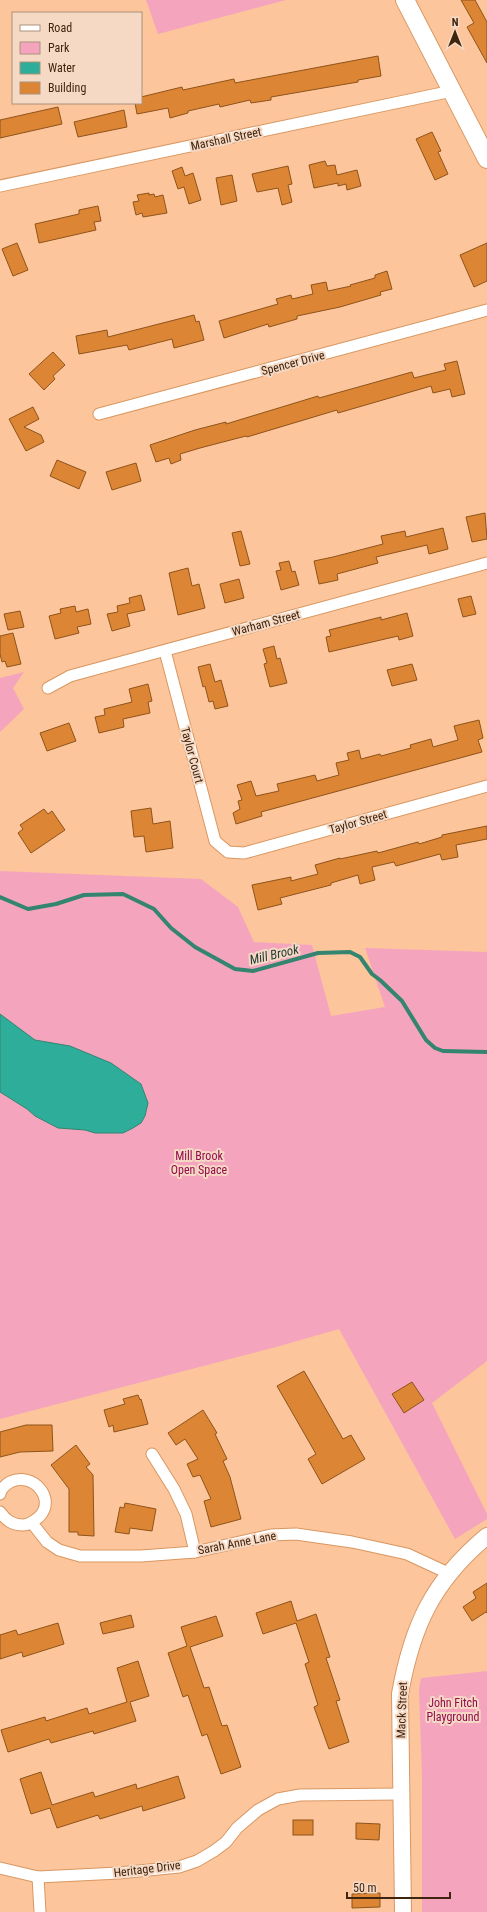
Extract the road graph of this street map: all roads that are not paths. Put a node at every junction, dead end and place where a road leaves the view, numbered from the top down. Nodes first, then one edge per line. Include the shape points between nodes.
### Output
1 (405, 0) edge
2 (452, 91) junction
3 (487, 159) edge
4 (0, 186) edge
5 (487, 310) edge
6 (99, 414) dead end
7 (487, 564) edge
8 (165, 651) junction
9 (48, 688) dead end
10 (487, 786) edge
11 (228, 852) joint
12 (152, 1454) dead end
13 (0, 1494) edge
14 (0, 1512) edge
15 (32, 1523) junction
16 (487, 1536) edge
17 (195, 1552) junction
18 (448, 1573) junction
19 (401, 1794) junction
20 (0, 1868) edge
21 (38, 1877) junction
22 (40, 1912) edge
23 (403, 1912) edge

1 - 2 main road
2 - 3 main road
2 - 4 street, Marshall Street
5 - 6 street, Spencer Drive
7 - 8 street, Warham Street
8 - 9 street, Warham Street via 70,676
8 - 11 street, Taylor Court via 215,841
10 - 11 street, Taylor Street via 244,853
12 - 17 street via 186,1514
13 - 15 street via 6,1484 15,1480 24,1479 36,1483 43,1492 45,1502 41,1514
14 - 15 street via 11,1523
15 - 17 street, Sarah Anne Lane via 47,1542 59,1550 80,1556 141,1556
16 - 18 street, Mack Street
17 - 18 street, Sarah Anne Lane via 271,1535 296,1534 352,1542 407,1554
18 - 19 street, Mack Street via 417,1627 406,1661 400,1694
19 - 21 street, Heritage Drive via 300,1795 278,1799 258,1810 214,1851 197,1861 179,1867
19 - 23 street, Mack Street
20 - 21 street, Heritage Drive
21 - 22 street

